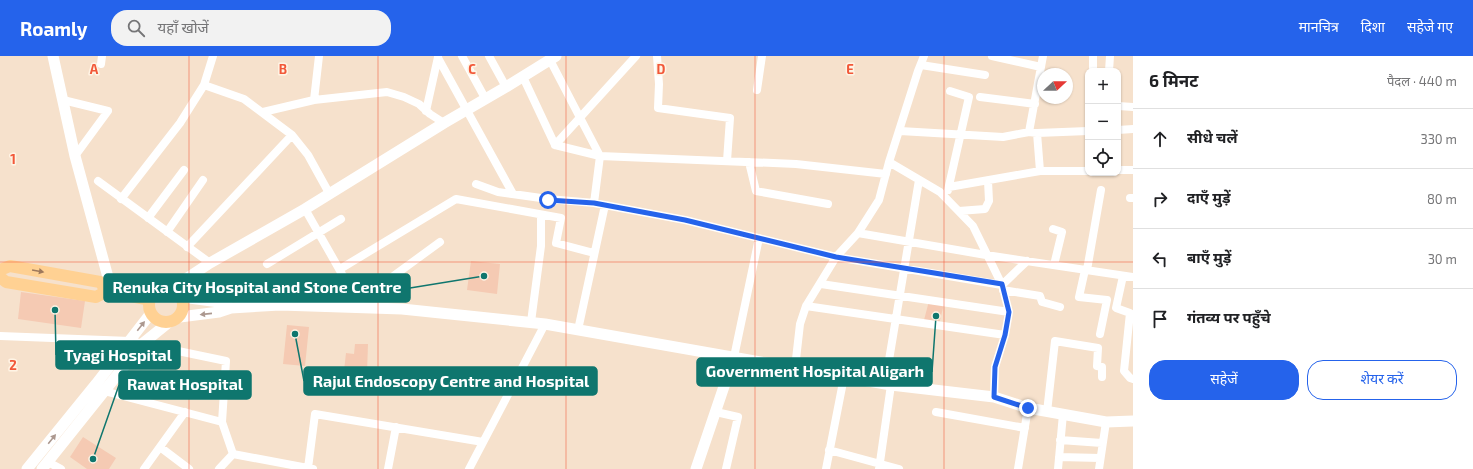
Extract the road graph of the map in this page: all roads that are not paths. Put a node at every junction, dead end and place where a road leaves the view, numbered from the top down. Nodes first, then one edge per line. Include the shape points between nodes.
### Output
1 (53, 56) edge
2 (212, 56) edge
3 (319, 56) edge
4 (462, 56) edge
5 (489, 56) edge
6 (636, 56) edge
7 (657, 56) edge
8 (762, 56) edge
9 (924, 56) edge
10 (992, 56) edge
11 (1043, 56) edge
12 (1093, 56) edge
13 (1110, 56) edge
14 (438, 57) edge
15 (553, 58) edge
16 (920, 65) junction
17 (1041, 67) junction
18 (1093, 68) edge
19 (1109, 68) edge
20 (984, 75) dead end
21 (523, 77) junction
22 (204, 86) junction
23 (506, 87) junction
24 (757, 90) dead end
25 (950, 91) dead end
26 (980, 97) dead end
27 (485, 98) junction
28 (63, 100) junction
29 (314, 100) junction
30 (1035, 104) junction
31 (1121, 106) edge
32 (1133, 107) edge
33 (466, 110) junction
34 (426, 111) junction
35 (263, 112) junction
36 (580, 117) junction
37 (444, 123) junction
38 (1133, 129) edge
39 (1121, 130) edge
40 (900, 131) junction
41 (1085, 131) edge
42 (1033, 133) junction
43 (960, 134) junction
44 (292, 135) junction
45 (555, 145) junction
46 (75, 156) junction
47 (600, 156) junction
48 (727, 161) junction
49 (749, 162) junction
50 (889, 162) junction
51 (184, 170) dead end
52 (1121, 170) edge
53 (1133, 170) edge
54 (1040, 171) junction
55 (1085, 171) edge
56 (886, 174) junction
57 (204, 180) dead end
58 (919, 180) junction
59 (98, 181) dead end
60 (988, 181) junction
61 (476, 184) dead end
62 (949, 187) junction
63 (1101, 190) dead end
64 (329, 193) junction
65 (513, 194) junction
66 (945, 197) junction
67 (121, 199) junction
68 (594, 203) junction
69 (828, 204) dead end
70 (604, 205) junction
71 (305, 209) junction
72 (959, 211) junction
73 (541, 214) junction
74 (148, 218) junction
75 (341, 219) dead end
76 (1053, 229) dead end
77 (167, 232) junction
78 (319, 232) junction
79 (858, 233) junction
80 (759, 238) junction
81 (440, 242) dead end
82 (909, 242) junction
83 (186, 246) junction
84 (594, 254) junction
85 (986, 255) junction
86 (836, 257) junction
87 (1027, 261) junction
88 (210, 263) junction
89 (267, 264) dead end
90 (1054, 265) junction
91 (904, 268) junction
92 (0, 270) edge
93 (340, 270) junction
94 (1086, 270) junction
95 (1123, 276) junction
96 (0, 277) edge
97 (1133, 277) edge
98 (347, 283) dead end
99 (821, 284) junction
100 (1002, 287) junction
101 (172, 288) junction
102 (109, 292) junction
103 (900, 296) junction
104 (182, 297) junction
105 (150, 300) junction
106 (806, 306) junction
107 (1060, 307) dead end
108 (231, 308) junction
109 (352, 308) junction
110 (1009, 312) junction
111 (151, 313) junction
112 (180, 317) junction
113 (896, 319) junction
114 (531, 322) junction
115 (168, 323) junction
116 (545, 324) junction
117 (578, 330) junction
118 (1100, 334) dead end
119 (1005, 335) junction
120 (0, 336) edge
121 (130, 340) junction
122 (142, 344) junction
123 (734, 357) junction
124 (795, 368) junction
125 (844, 377) junction
126 (1102, 377) dead end
127 (1133, 379) edge
128 (888, 384) junction
129 (104, 391) junction
130 (994, 397) junction
131 (1028, 408) junction
132 (185, 412) junction
133 (716, 412) junction
134 (936, 412) dead end
135 (1047, 412) junction
136 (1063, 414) junction
137 (1133, 421) edge
138 (222, 422) junction
139 (1106, 422) junction
140 (396, 427) junction
141 (1025, 428) junction
142 (1060, 440) junction
143 (483, 442) junction
144 (1102, 443) junction
145 (160, 447) junction
146 (829, 450) junction
147 (233, 454) junction
148 (1059, 457) junction
149 (1100, 458) junction
150 (45, 465) edge
151 (879, 466) edge
152 (311, 468) edge
153 (27, 469) edge
154 (61, 469) edge
155 (144, 469) edge
156 (189, 469) edge
157 (219, 469) edge
158 (388, 469) edge
159 (469, 469) edge
160 (696, 469) edge
161 (726, 469) edge
162 (826, 469) edge
163 (899, 469) edge
164 (1018, 469) edge
165 (1058, 469) edge
166 (1099, 469) edge

1 - 28 street
2 - 22 street
3 - 29 street
4 - 27 street
5 - 23 street
6 - 36 street
7 - 48 street via 658,108 730,118
8 - 24 street
9 - 16 street
10 - 17 street
11 - 17 street
12 - 18 street
13 - 19 street
14 - 33 street
14 - 34 street
15 - 21 street
15 - 36 street
16 - 20 street
16 - 40 street
17 - 30 street
21 - 23 street
21 - 45 street
22 - 35 street via 244,99
22 - 67 street via 180,123
23 - 27 street
25 - 43 street via 969,97
26 - 30 street
27 - 33 street
28 - 46 street
28 - 46 street via 108,111
29 - 34 street via 387,92 404,97
29 - 35 street
30 - 42 street
31 - 32 street
33 - 37 street
33 - 65 street
34 - 37 street
35 - 44 street
36 - 45 street
36 - 47 street
37 - 64 street
38 - 39 street
40 - 43 street
40 - 50 street
41 - 42 street
42 - 43 street via 1003,137
42 - 54 street
43 - 62 street
44 - 64 street via 308,155
44 - 83 street
45 - 47 street
46 - 102 street
47 - 48 street
47 - 68 street
48 - 49 street
49 - 56 street via 796,164
49 - 69 street via 756,191
50 - 56 street
50 - 58 street
51 - 74 street
52 - 53 street
54 - 55 street
54 - 60 street
56 - 79 street via 879,200
57 - 77 street
58 - 66 street
58 - 82 street
59 - 67 street
60 - 62 street
60 - 72 street via 988,202 985,209
61 - 65 street
62 - 66 street
63 - 94 street
64 - 71 street
65 - 68 street via 548,200
66 - 72 street
67 - 74 street
68 - 70 street
70 - 80 street via 685,220
70 - 84 street
71 - 78 street
71 - 88 street
72 - 85 street via 973,226
73 - 84 street via 561,218 556,243
73 - 93 street via 456,199
73 - 114 street via 541,246
74 - 77 street
75 - 78 street
76 - 90 street via 1062,232
77 - 83 street
78 - 89 street
78 - 93 street
79 - 82 street
79 - 86 street
80 - 86 street
80 - 123 street
81 - 109 street
82 - 85 street
82 - 91 street
83 - 88 street
84 - 117 street
85 - 87 street
85 - 100 street
86 - 91 street
86 - 99 street
87 - 90 street
87 - 100 street
88 - 101 street
90 - 94 street
91 - 100 street
91 - 103 street
92 -> 102 main road via 10,266 100,282
93 - 98 street
94 - 95 street
94 - 118 street via 1079,297 1107,300
95 - 97 street
95 - 127 street via 1116,308 1130,313 1124,371
96 - 102 main road via 6,282 96,297
99 - 103 street
99 - 106 street
100 - 107 street via 1040,296 1042,302
100 - 110 street
101 - 104 main road
101 - 105 main road via 158,289
102 - 105 main road
103 - 110 street
103 - 113 street
104 - 108 street via 219,302
104 - 112 main road via 184,304
105 - 111 main road
106 - 113 street
106 - 124 street via 800,324
108 - 109 street via 280,305
108 -> 112 street
109 - 114 street via 402,309
110 - 119 street
111 - 115 main road via 155,319
121 -> 111 street
112 - 115 main road
113 - 119 street
113 - 128 street
114 - 116 street
115 - 122 street
116 - 117 street
116 - 143 street
117 - 123 street
119 - 130 street via 995,367
120 - 121 street
121 - 122 street
153 -> 121 street
122 - 129 street
122 - 138 street via 226,361
123 - 124 street
123 - 133 street
124 - 125 street
125 - 128 street
125 - 146 street
126 - 135 street via 1102,367 1097,366 1098,348 1056,341
128 - 130 street
128 - 151 street
129 - 132 street
129 - 150 street
130 - 131 street
131 - 135 street
131 - 141 street
132 - 138 street
132 - 145 street
133 - 160 street
133 - 161 street via 738,416
134 - 141 street
135 - 136 street
136 - 139 street
136 - 142 street
137 - 139 street
138 - 147 street
139 - 144 street
140 - 143 street
140 - 152 street via 315,414
140 - 158 street
141 - 164 street
142 - 144 street
142 - 148 street
143 - 159 street
144 - 149 street
145 - 155 street
145 - 156 street
146 - 151 street
146 - 162 street
147 - 152 street
147 - 157 street
148 - 149 street
148 - 165 street
149 - 166 street
150 - 154 street
151 - 163 street

